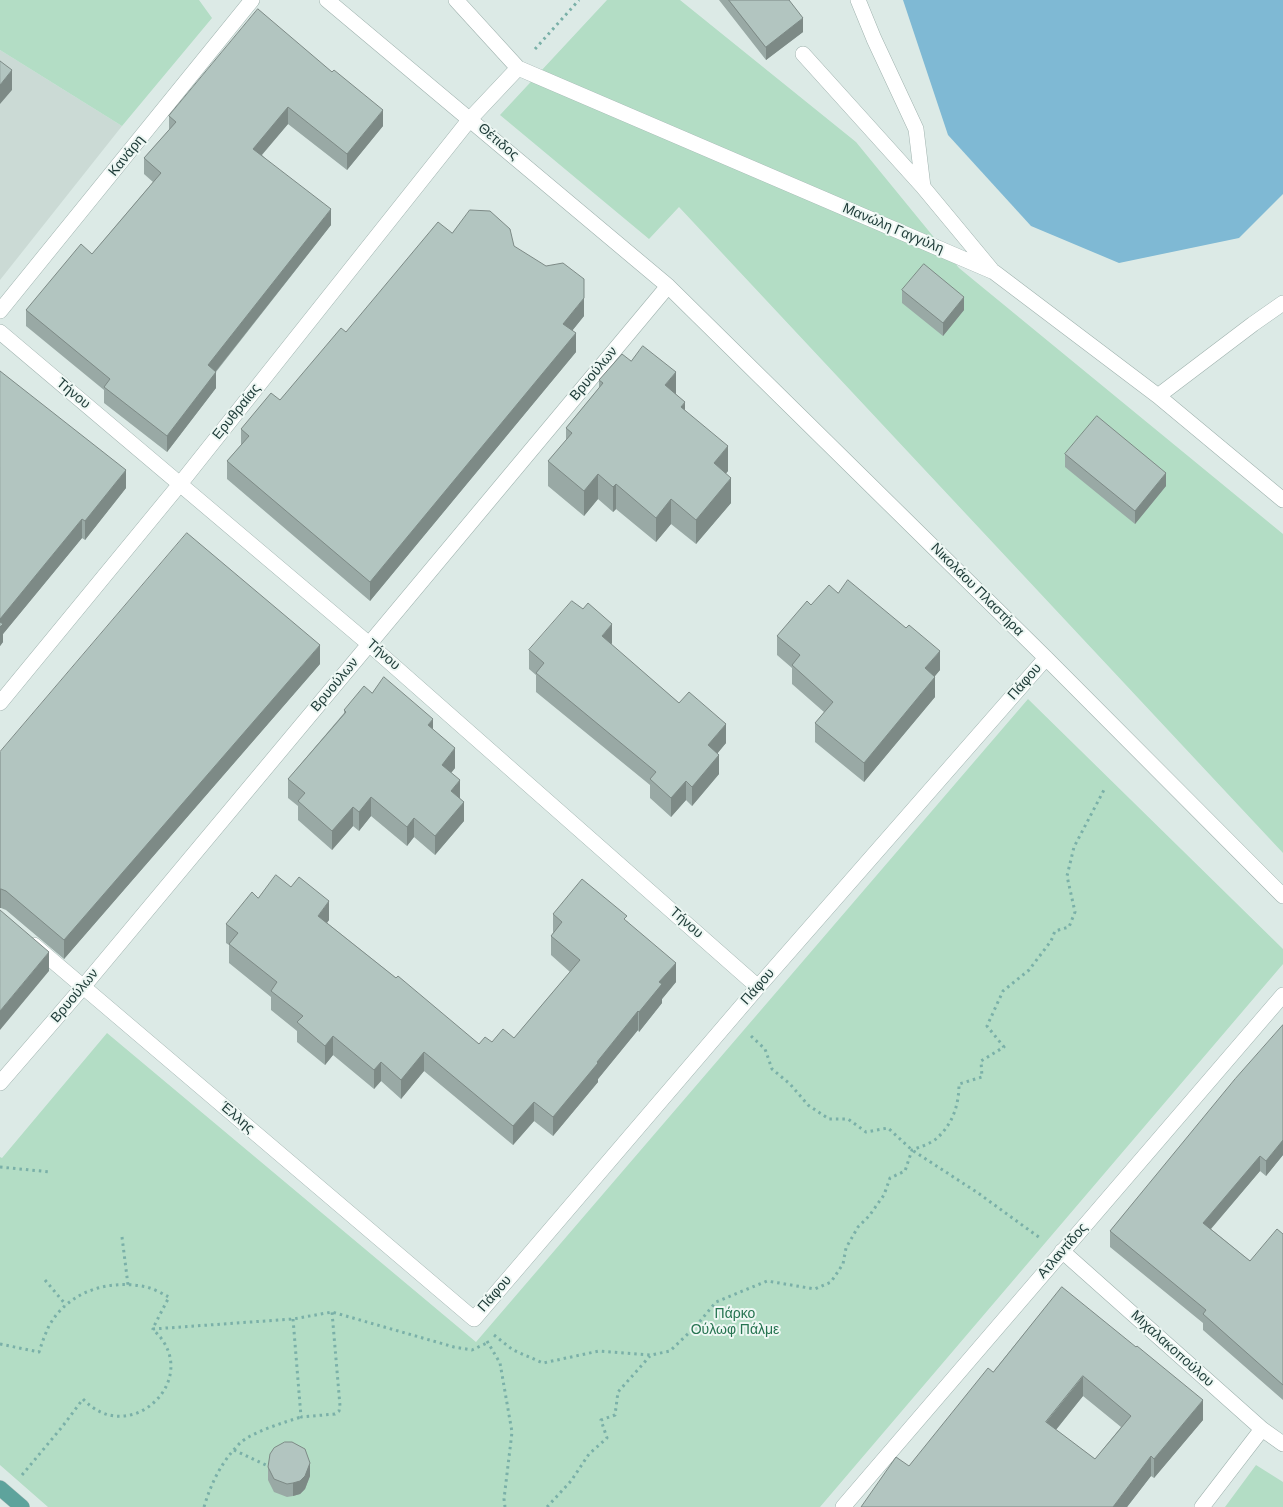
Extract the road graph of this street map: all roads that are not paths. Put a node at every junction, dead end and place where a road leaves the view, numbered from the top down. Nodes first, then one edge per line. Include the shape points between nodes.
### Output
1 (252, 0) edge
2 (327, 0) edge
3 (456, 0) edge
4 (858, 0) edge
5 (803, 54) dead end
6 (518, 68) junction
7 (470, 119) junction
8 (923, 187) junction
9 (994, 272) junction
10 (668, 286) junction
11 (1283, 303) edge
12 (0, 311) edge
13 (0, 332) edge
14 (1158, 396) junction
15 (180, 484) junction
16 (1283, 500) edge
17 (369, 644) junction
18 (1046, 658) junction
19 (0, 703) edge
20 (1283, 896) edge
21 (23, 936) edge
22 (83, 987) junction
23 (758, 987) junction
24 (1283, 995) edge
25 (0, 1083) edge
26 (1062, 1252) junction
27 (474, 1318) joint
28 (1262, 1429) junction
29 (1283, 1444) edge
30 (3, 1491) edge
31 (22, 1507) edge
32 (843, 1507) edge
33 (1202, 1507) edge

1 - 12 street, Κανάρη
2 - 7 street, Θέτιδος
3 - 6 street
4 - 8 street via 916,129
5 - 8 street
6 - 7 street
6 - 9 street, Μανώλη Γαγγύλη
7 - 10 street, Θέτιδος
7 - 15 street, Ερυθραίας
8 - 9 street
9 - 14 street, Μανώλη Γαγγύλη
10 - 17 street, Βρυούλων
10 - 18 street, Νικολάου Πλαστήρα
11 - 14 street
13 - 15 street, Τήνου
14 - 16 street, Μανώλη Γαγγύλη
15 - 17 street, Τήνου
15 - 19 street, Ερυθραίας
17 - 22 street, Βρυούλων
17 - 23 street, Τήνου
18 - 20 street, Νικολάου Πλαστήρα
18 - 23 street, Πάφου
21 - 22 street, Έλλης
22 - 25 street, Βρυούλων
22 - 27 street, Έλλης
23 - 27 street, Πάφου
24 - 26 street, Ατλαντίδος
26 - 28 street, Μιχαλακοπούλου
26 - 32 street, Ατλαντίδος
28 - 29 street, Μιχαλακοπούλου
28 - 33 street
30 - 31 main road

